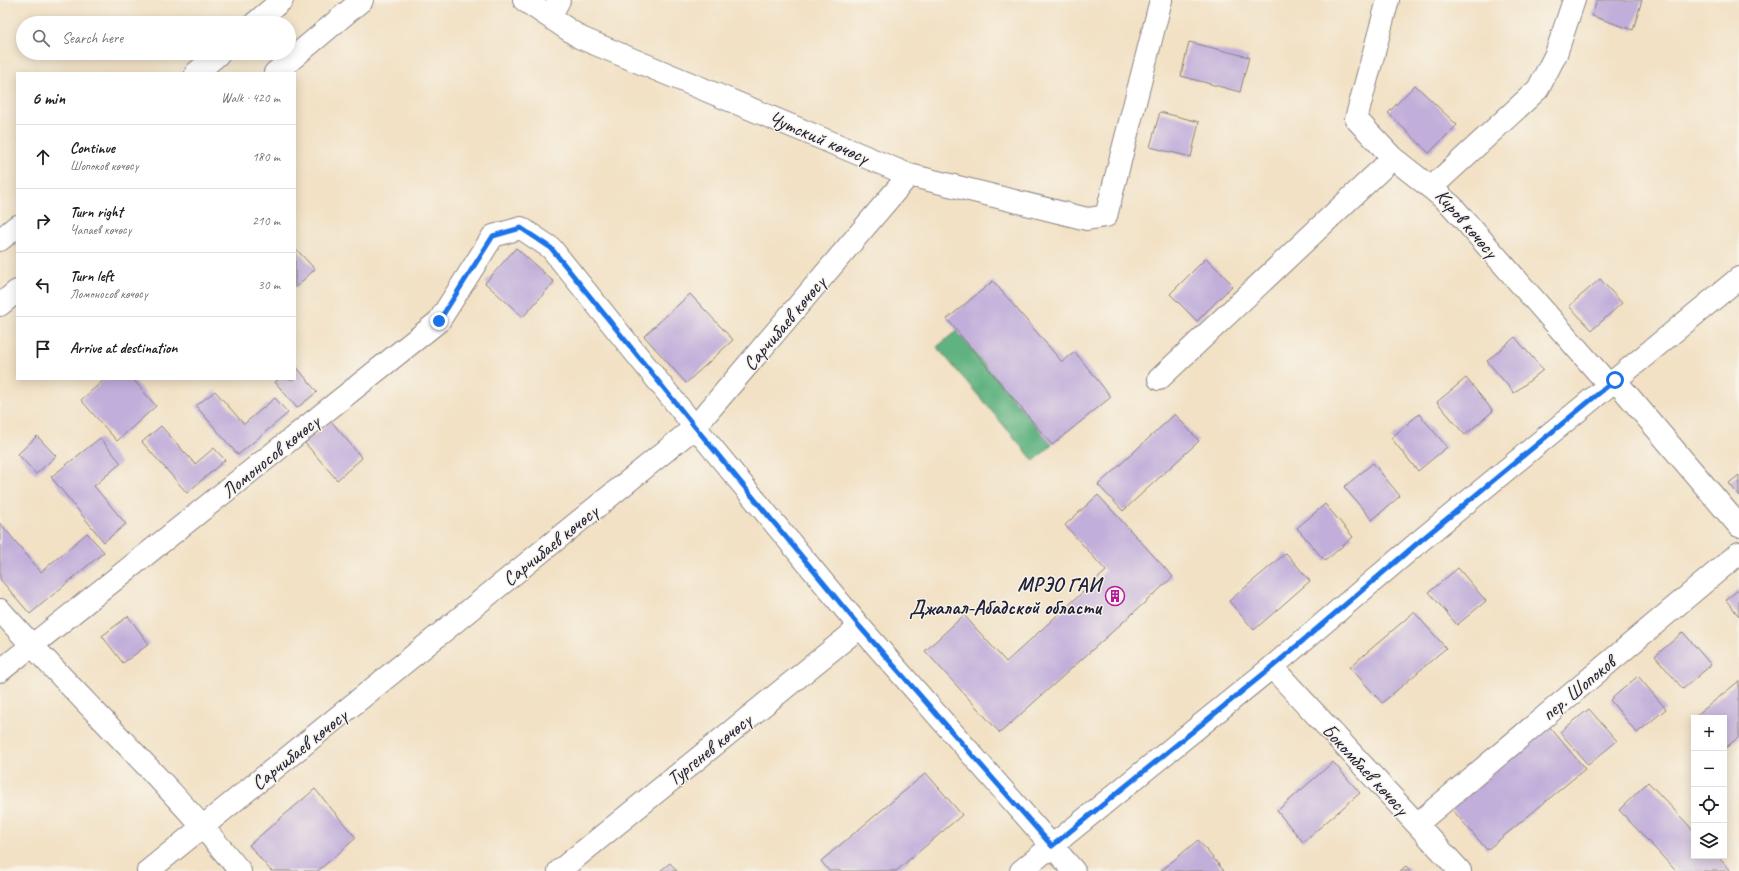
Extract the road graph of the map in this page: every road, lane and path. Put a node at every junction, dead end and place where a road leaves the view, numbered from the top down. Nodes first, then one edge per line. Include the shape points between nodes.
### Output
1 (282, 0) edge
2 (362, 0) edge
3 (524, 0) edge
4 (1161, 0) edge
5 (1388, 0) edge
6 (1574, 0) edge
7 (554, 9) edge
8 (263, 16) edge
9 (296, 55) edge
10 (212, 60) edge
11 (290, 60) edge
12 (197, 72) edge
13 (276, 72) edge
14 (1393, 158) junction
15 (909, 175) junction
16 (1431, 188) junction
17 (16, 227) edge
18 (0, 240) edge
19 (1739, 278) edge
20 (16, 292) edge
21 (0, 305) edge
22 (1159, 379) dead end
23 (1612, 383) junction
24 (695, 427) junction
25 (1739, 526) edge
26 (1739, 553) edge
27 (0, 610) edge
28 (860, 627) junction
29 (32, 646) junction
30 (1272, 667) junction
31 (0, 671) edge
32 (1417, 824) junction
33 (203, 826) junction
34 (1052, 846) junction
35 (148, 871) edge
36 (240, 871) edge
37 (559, 871) edge
38 (1021, 871) edge
39 (1074, 871) edge
40 (1460, 871) edge

1 - 8 street
2 - 9 street
3 - 7 street, Чутский көчөсү
4 - 15 street, Чутский көчөсү via 1106,216 1087,219
5 - 14 street via 1356,119
6 - 16 street, Киров көчөсү via 1556,54 1538,89
7 - 15 street, Чутский көчөсү via 581,38
10 - 12 street
11 - 13 street
14 - 16 street
14 - 22 street
15 - 24 street, Сарчибаев көчөсү
16 - 23 street, Киров көчөсү via 1452,206
17 - 18 street
19 - 23 street
20 - 21 street
23 - 25 street
23 - 30 street
24 - 28 street
24 - 29 street, Ломоносов көчөсү via 551,248 521,228 493,236 439,321
24 - 33 street, Сарчибаев көчөсү
26 - 32 street, пер. Шопоков
27 - 29 street
28 - 34 street
28 - 37 street, Тургенев көчөсү
29 - 31 street, Ломоносов көчөсү
29 - 33 street
30 - 32 street, Бокомбаев көчөсү
30 - 34 street
32 - 40 street, Бокомбаев көчөсү
33 - 35 street, Сарчибаев көчөсү
33 - 36 street
34 - 38 street
34 - 39 street

